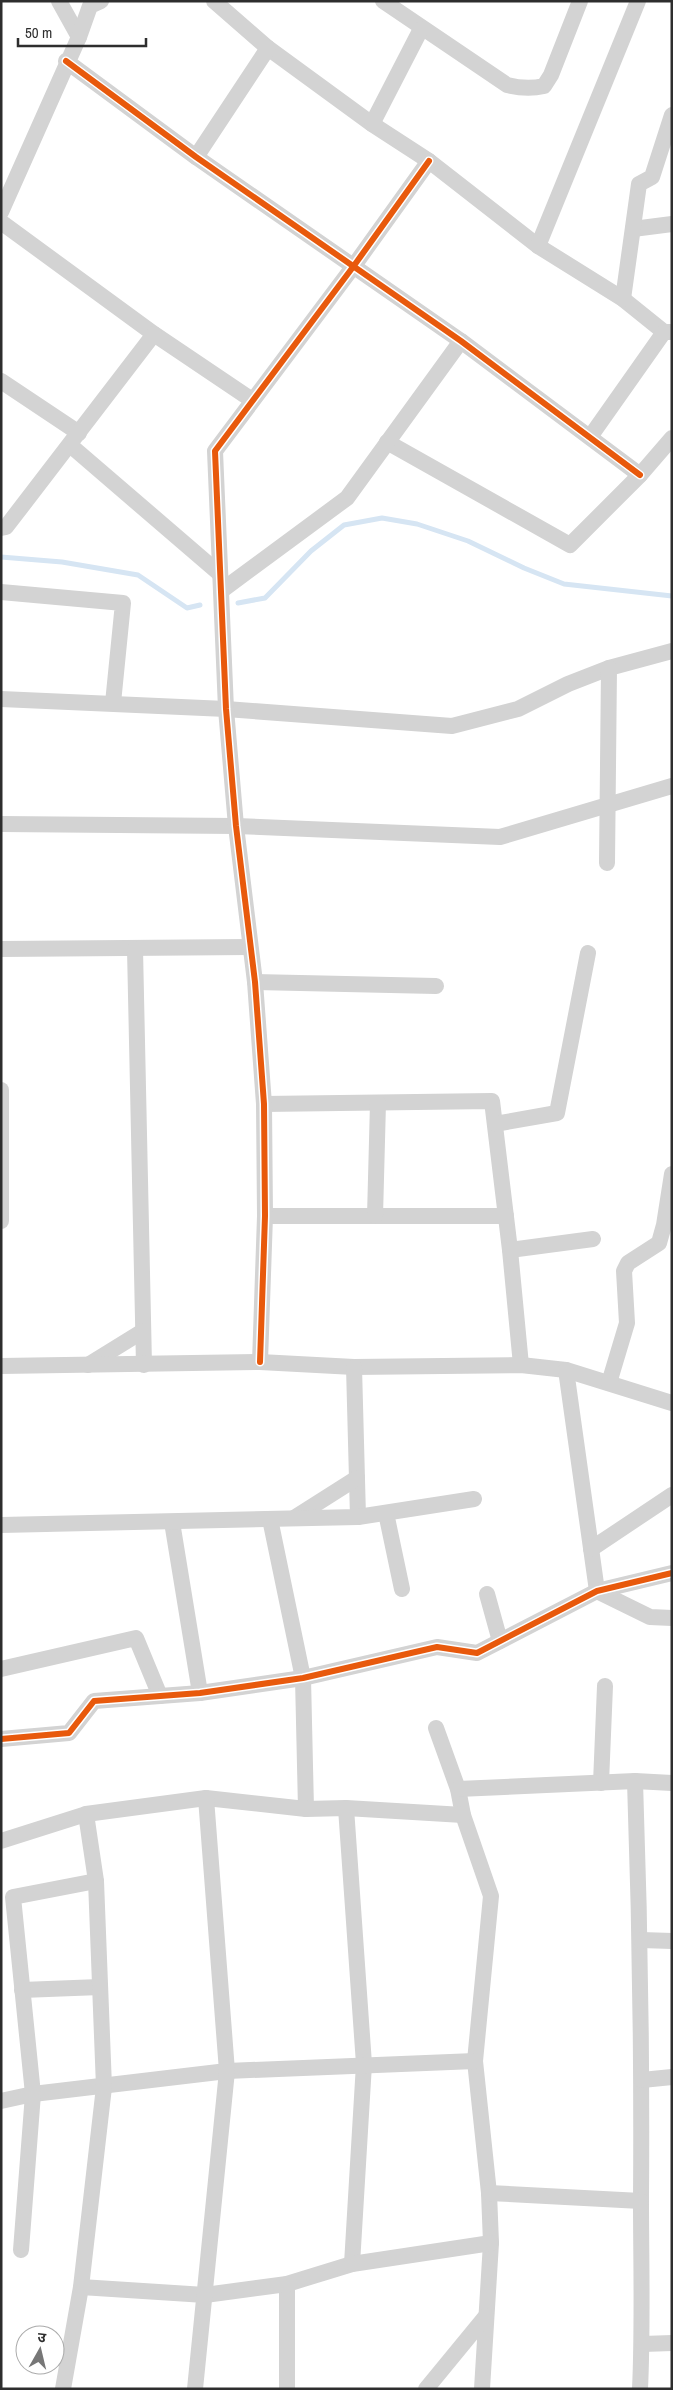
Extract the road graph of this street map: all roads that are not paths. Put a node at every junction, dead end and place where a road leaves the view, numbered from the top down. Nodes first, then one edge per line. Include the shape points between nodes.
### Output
1 (59, 1) edge
2 (101, 1) edge
3 (214, 1) edge
4 (383, 1) edge
5 (580, 1) edge
6 (638, 1) edge
7 (421, 29) junction
8 (79, 37) junction
9 (268, 48) junction
10 (66, 61) junction
11 (672, 116) edge
12 (372, 124) junction
13 (196, 157) junction
14 (429, 161) junction
15 (7, 179) edge
16 (1, 212) edge
17 (1, 222) edge
18 (672, 224) edge
19 (633, 229) junction
20 (538, 246) junction
21 (353, 267) junction
22 (624, 299) junction
23 (668, 332) edge
24 (154, 334) junction
25 (460, 341) junction
26 (1, 381) edge
27 (252, 400) junction
28 (590, 438) junction
29 (672, 438) edge
30 (74, 439) junction
31 (387, 442) junction
32 (640, 475) junction
33 (1, 528) edge
34 (220, 574) junction
35 (220, 591) junction
36 (1, 592) edge
37 (672, 651) edge
38 (609, 668) junction
39 (1, 700) edge
40 (113, 703) junction
41 (226, 709) junction
42 (672, 786) edge
43 (608, 806) junction
44 (1, 824) edge
45 (236, 826) junction
46 (607, 863) dead end
47 (249, 947) junction
48 (1, 949) edge
49 (135, 949) junction
50 (588, 953) dead end
51 (255, 982) junction
52 (436, 986) dead end
53 (1, 1093) edge
54 (378, 1103) junction
55 (264, 1104) junction
56 (495, 1124) junction
57 (672, 1174) edge
58 (265, 1216) junction
59 (375, 1216) junction
60 (506, 1216) junction
61 (1, 1220) edge
62 (593, 1239) dead end
63 (510, 1250) junction
64 (143, 1331) junction
65 (260, 1362) junction
66 (88, 1365) junction
67 (144, 1365) junction
68 (521, 1365) junction
69 (1, 1366) edge
70 (354, 1367) junction
71 (566, 1370) junction
72 (609, 1383) junction
73 (672, 1403) edge
74 (357, 1478) junction
75 (672, 1495) edge
76 (474, 1499) dead end
77 (386, 1513) junction
78 (358, 1517) junction
79 (270, 1519) junction
80 (293, 1519) junction
81 (172, 1522) junction
82 (1, 1525) edge
83 (592, 1555) junction
84 (672, 1573) edge
85 (402, 1589) dead end
86 (597, 1591) junction
87 (487, 1594) dead end
88 (672, 1618) edge
89 (500, 1641) junction
90 (1, 1669) edge
91 (303, 1678) junction
92 (605, 1686) dead end
93 (200, 1693) junction
94 (160, 1696) junction
95 (436, 1728) dead end
96 (1, 1739) edge
97 (635, 1781) junction
98 (600, 1783) junction
99 (672, 1784) edge
100 (458, 1790) junction
101 (306, 1796) junction
102 (206, 1798) junction
103 (346, 1808) junction
104 (86, 1814) junction
105 (464, 1814) junction
106 (5, 1833) edge
107 (96, 1881) junction
108 (641, 1940) junction
109 (672, 1941) edge
110 (100, 1987) junction
111 (22, 1990) junction
112 (475, 2061) junction
113 (364, 2064) junction
114 (227, 2072) junction
115 (672, 2077) edge
116 (642, 2080) junction
117 (104, 2087) junction
118 (33, 2094) junction
119 (1, 2101) edge
120 (489, 2194) junction
121 (642, 2201) junction
122 (491, 2243) junction
123 (21, 2250) dead end
124 (352, 2264) junction
125 (287, 2284) junction
126 (81, 2288) junction
127 (205, 2295) junction
128 (486, 2316) junction
129 (642, 2344) junction
130 (672, 2344) edge
131 (63, 2389) edge
132 (194, 2389) edge
133 (287, 2389) edge
134 (426, 2389) edge
135 (482, 2389) edge
136 (640, 2389) edge

1 - 8 street
2 - 8 street via 90,6
3 - 9 street
4 - 7 street
5 - 7 street via 551,75 544,86 536,88 507,85
6 - 20 street
7 - 12 street
8 - 10 street
9 - 12 street
9 - 13 street
10 - 13 street
10 - 15 street
11 - 19 street via 652,176 639,184
12 - 14 street
13 - 21 street
14 - 20 street
14 - 21 street
15 - 16 street
17 - 24 street
18 - 19 street
19 - 22 street
20 - 22 street
21 - 25 street
21 - 27 street
22 - 23 street
23 - 28 street
24 - 27 street
24 - 30 street
25 - 28 street
25 - 31 street
26 - 30 street
27 - 34 street via 215,451
28 - 32 street
29 - 32 street
30 - 33 street via 6,528
30 - 34 street
31 - 32 street via 570,545
31 - 35 street via 347,498
34 - 35 street
35 - 41 street
36 - 40 street via 123,603
37 - 38 street
38 - 41 street via 518,709 452,726
38 - 43 street
39 - 40 street
40 - 41 street
41 - 45 street
42 - 43 street
43 - 45 street via 500,837
43 - 46 street
44 - 45 street
45 - 47 street
47 - 49 street
47 - 51 street
48 - 49 street
49 - 64 street
50 - 56 street via 557,1113
51 - 52 street
51 - 55 street
53 - 61 street
54 - 55 street
54 - 56 street via 492,1101
54 - 59 street
55 - 58 street
56 - 60 street
57 - 72 street via 659,1243 628,1263 624,1271 627,1323
58 - 59 street
58 - 65 street
59 - 60 street
60 - 63 street
62 - 63 street
63 - 68 street
64 - 66 street
64 - 67 street
65 - 67 street
65 - 70 street
66 - 67 street
66 - 69 street
68 - 70 street
68 - 71 street
70 - 74 street
71 - 72 street
71 - 83 street
72 - 73 street
74 - 78 street
74 - 80 street
75 - 83 street
76 - 77 street
77 - 78 street
77 - 85 street
78 - 80 street
79 - 80 street
79 - 81 street
79 - 91 street
81 - 82 street
81 - 93 street
83 - 86 street
84 - 86 street
86 - 88 street via 650,1616
86 - 89 street
87 - 89 street
89 - 91 street via 478,1652 437,1647
90 - 94 street via 136,1638
91 - 93 street
91 - 101 street
92 - 98 street
93 - 94 street
94 - 96 street via 94,1701 69,1732
95 - 100 street
97 - 98 street
97 - 99 street
97 - 108 street
98 - 100 street
100 - 105 street
101 - 102 street
101 - 103 street
102 - 104 street
102 - 114 street
103 - 105 street
103 - 113 street
104 - 106 street
104 - 107 street
105 - 112 street via 491,1896
107 - 110 street
107 - 111 street via 13,1897
108 - 109 street
108 - 116 street
110 - 111 street
110 - 117 street
111 - 118 street
112 - 113 street
112 - 120 street
113 - 114 street
113 - 124 street
114 - 117 street
114 - 127 street
115 - 116 street
116 - 121 street
117 - 118 street
117 - 126 street
118 - 119 street
118 - 123 street
120 - 121 street
120 - 122 street
121 - 129 street
122 - 124 street
122 - 128 street
124 - 125 street
125 - 127 street
125 - 133 street
126 - 127 street
126 - 131 street
127 - 132 street
128 - 134 street
128 - 135 street
129 - 130 street
129 - 136 street

